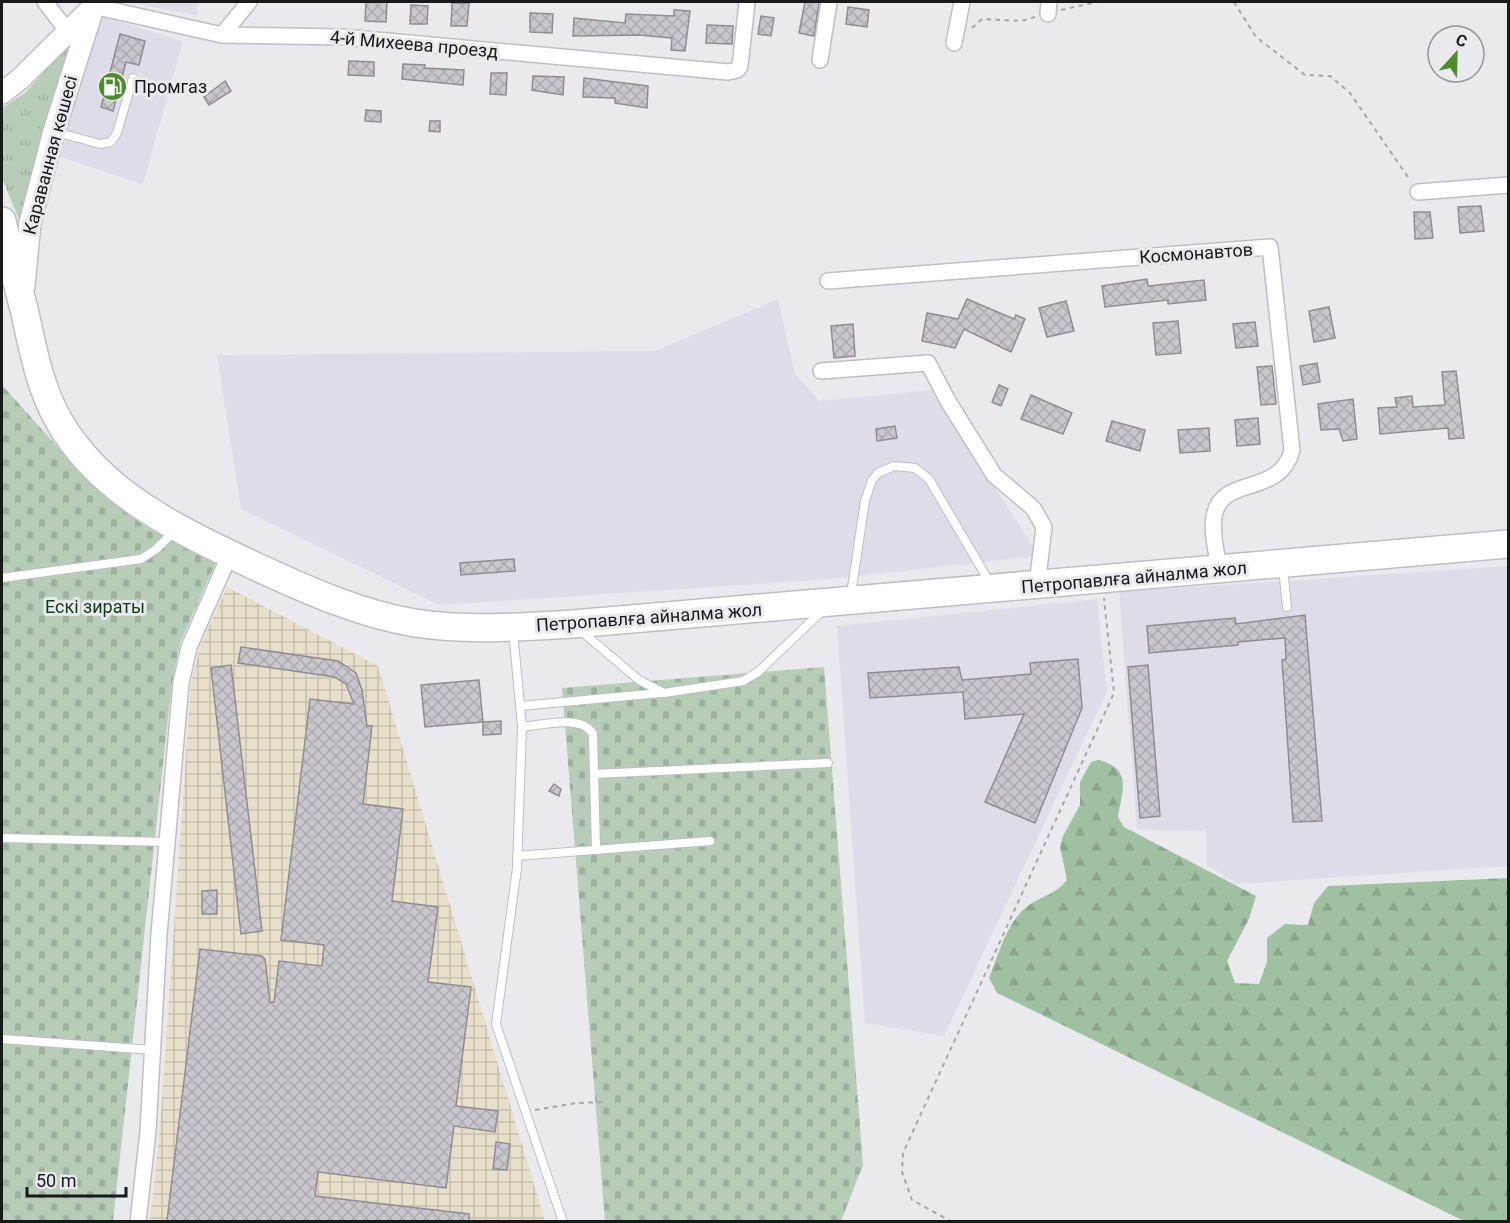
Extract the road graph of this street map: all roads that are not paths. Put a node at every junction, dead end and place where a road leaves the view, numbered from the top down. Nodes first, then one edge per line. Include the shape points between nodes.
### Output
1 (45, 2) edge
2 (249, 2) edge
3 (747, 2) edge
4 (829, 2) edge
5 (962, 2) edge
6 (94, 4) edge
7 (68, 32) junction
8 (222, 36) junction
9 (954, 43) road end
10 (820, 60) dead end
11 (133, 78) dead end
12 (2, 93) edge
13 (54, 131) junction
14 (1509, 185) edge
15 (1418, 192) road end
16 (2, 221) edge
17 (828, 281) dead end
18 (24, 311) junction
19 (821, 371) dead end
20 (178, 528) junction
21 (1509, 544) edge
22 (230, 554) junction
23 (1282, 563) junction
24 (1219, 568) junction
25 (2, 578) edge
26 (1037, 585) junction
27 (994, 589) junction
28 (840, 602) junction
29 (1287, 607) dead end
30 (573, 624) junction
31 (513, 627) junction
32 (664, 693) junction
33 (520, 706) junction
34 (522, 727) junction
35 (828, 763) dead end
36 (594, 774) junction
37 (2, 838) edge
38 (710, 841) dead end
39 (167, 842) junction
40 (596, 850) junction
41 (517, 856) junction
42 (2, 1039) edge
43 (153, 1050) junction
44 (138, 1221) edge
45 (563, 1221) edge

1 - 7 street
2 - 8 street
3 - 8 street, 4-й Михеева проезд via 741,62 737,70 728,72 343,37
4 - 10 street
5 - 9 street
6 - 7 main road
6 - 8 street, 4-й Михеева проезд
6 - 13 main road, Караванная көшесі
7 - 12 main road
11 - 13 lane via 111,142 100,144
13 - 18 main road, Караванная көшесі via 30,223
14 - 15 street
16 - 18 highway, Петропавлға айналма жол
17 - 24 street, Космонавтов via 1269,247 1292,450 1285,467 1270,480 1227,493 1220,500 1213,524
18 - 20 highway, Петропавлға айналма жол via 45,389 58,420 72,440 117,487
19 - 26 street via 928,363 994,475 1034,508 1044,527
20 - 22 highway, Петропавлға айналма жол
20 - 25 lane via 141,560
21 - 23 highway, Петропавлға айналма жол
22 - 31 highway, Петропавлға айналма жол via 292,584 381,615 458,627
22 - 39 street via 189,647 181,683
23 - 24 highway, Петропавлға айналма жол
23 - 29 lane
24 - 26 highway, Петропавлға айналма жол
26 - 27 highway, Петропавлға айналма жол
27 - 28 highway, Петропавлға айналма жол
27 - 28 lane via 929,479 915,468 894,466 878,473 867,490
28 - 30 highway, Петропавлға айналма жол
28 - 32 lane via 743,681
30 - 31 highway, Петропавлға айналма жол
30 - 32 lane via 639,680
31 - 33 lane
32 - 33 lane
33 - 34 lane
34 - 36 lane via 585,725 593,734
34 - 41 lane
35 - 36 lane
36 - 40 lane
37 - 39 lane
38 - 40 lane
39 - 43 street
40 - 41 lane
41 - 45 lane via 496,1023
42 - 43 lane
43 - 44 street

